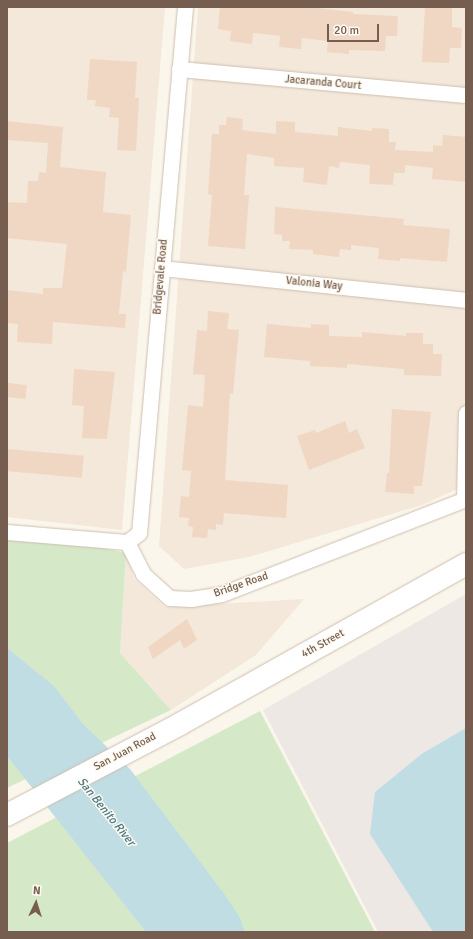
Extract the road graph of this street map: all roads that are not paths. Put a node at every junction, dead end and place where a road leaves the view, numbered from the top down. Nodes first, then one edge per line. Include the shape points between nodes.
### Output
1 (185, 7) edge
2 (179, 69) junction
3 (466, 95) edge
4 (162, 268) junction
5 (466, 300) edge
6 (466, 413) edge
7 (465, 500) edge
8 (7, 532) edge
9 (128, 542) junction
10 (466, 564) edge
11 (180, 724) joint
12 (7, 815) edge

1 - 2 street, Bridgevale Road
2 - 3 street, Jacaranda Court
2 - 4 street, Bridgevale Road
4 - 5 street, Valonia Way
4 - 9 street, Bridgevale Road via 139,533
6 - 7 street
7 - 9 street, Bridge Road via 222,594 191,599 170,598 143,574
8 - 9 street
10 - 11 main road, 4th Street
11 - 12 main road, San Juan Road

